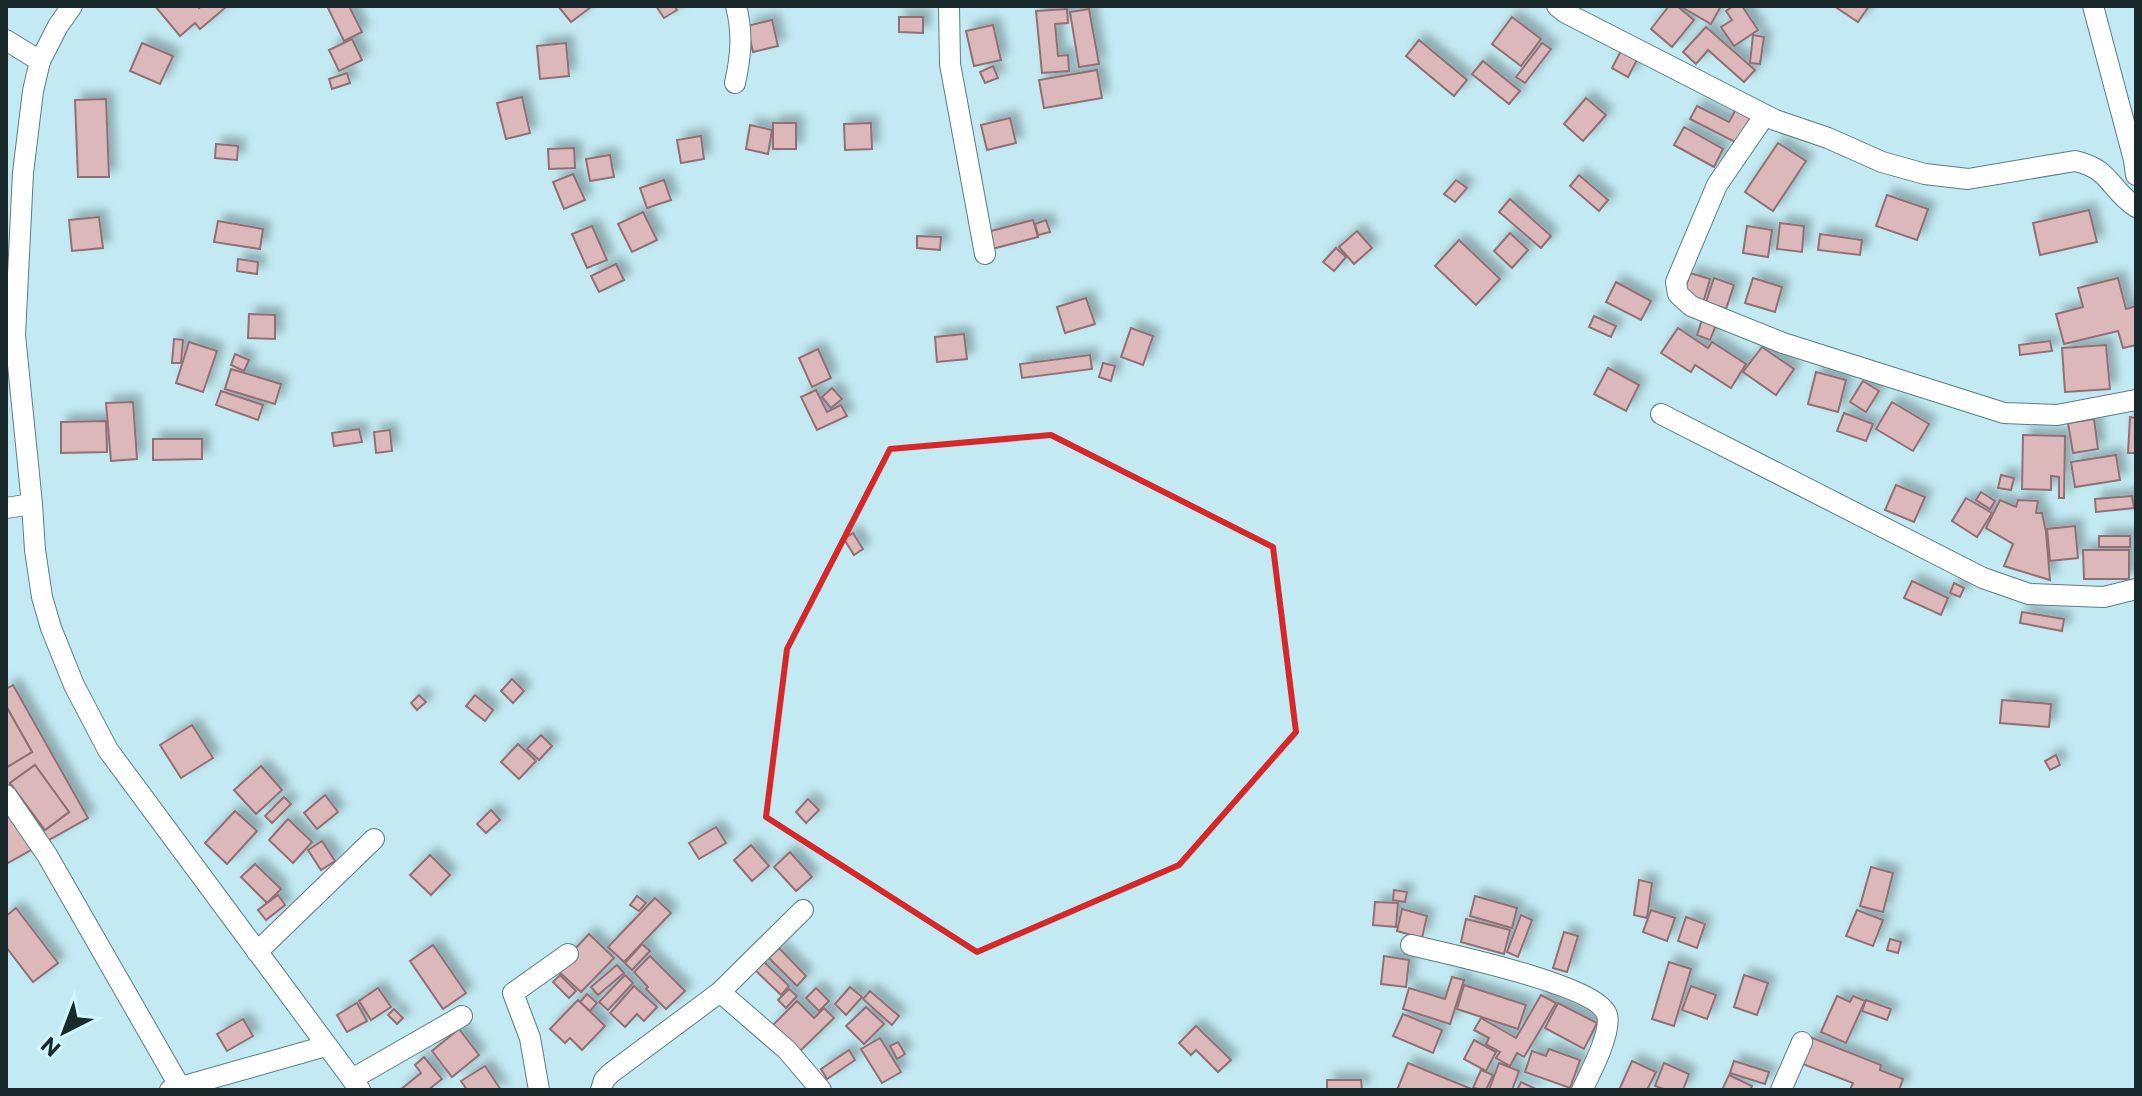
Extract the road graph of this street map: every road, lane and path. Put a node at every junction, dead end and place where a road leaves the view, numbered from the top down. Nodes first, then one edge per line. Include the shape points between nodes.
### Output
1 (72, 6) edge
2 (736, 6) edge
3 (949, 6) edge
4 (1557, 6) edge
5 (2093, 6) edge
6 (10, 50) edge
7 (40, 61) junction
8 (735, 83) dead end
9 (1765, 115) junction
10 (2136, 175) edge
11 (2136, 207) edge
12 (985, 254) dead end
13 (2136, 400) edge
14 (1661, 414) dead end
15 (32, 504) junction
16 (6, 508) edge
17 (2136, 589) edge
18 (6, 795) edge
19 (374, 839) dead end
20 (803, 910) dead end
21 (1411, 945) dead end
22 (257, 952) junction
23 (568, 954) dead end
24 (720, 992) junction
25 (462, 1016) dead end
26 (1802, 1042) dead end
27 (326, 1046) junction
28 (356, 1085) edge
29 (175, 1088) edge
30 (539, 1090) edge
31 (601, 1090) edge
32 (821, 1090) edge
33 (1582, 1090) edge
34 (1781, 1090) edge

1 - 7 street
2 - 8 street via 742,28
3 - 12 street via 950,64
4 - 9 street
5 - 10 street
6 - 7 street
7 - 15 street via 23,173 15,335
9 - 11 street via 1925,174 1968,179 2075,161 2090,164
9 - 13 street via 1717,185 1676,282 1678,294 1691,306 1783,343 2004,413 2057,415
14 - 17 street via 1983,578 2029,594 2104,597
15 - 16 street
15 - 22 street via 42,597 74,685 108,750
18 - 29 street via 47,855
19 - 22 street
20 - 24 street
21 - 33 street via 1508,969 1599,1002 1607,1013 1608,1029
22 - 27 street
23 - 30 street via 513,993 530,1038
24 - 31 street via 611,1073
24 - 32 street via 787,1050
25 - 28 street
26 - 34 street
27 - 28 street
27 - 29 street

